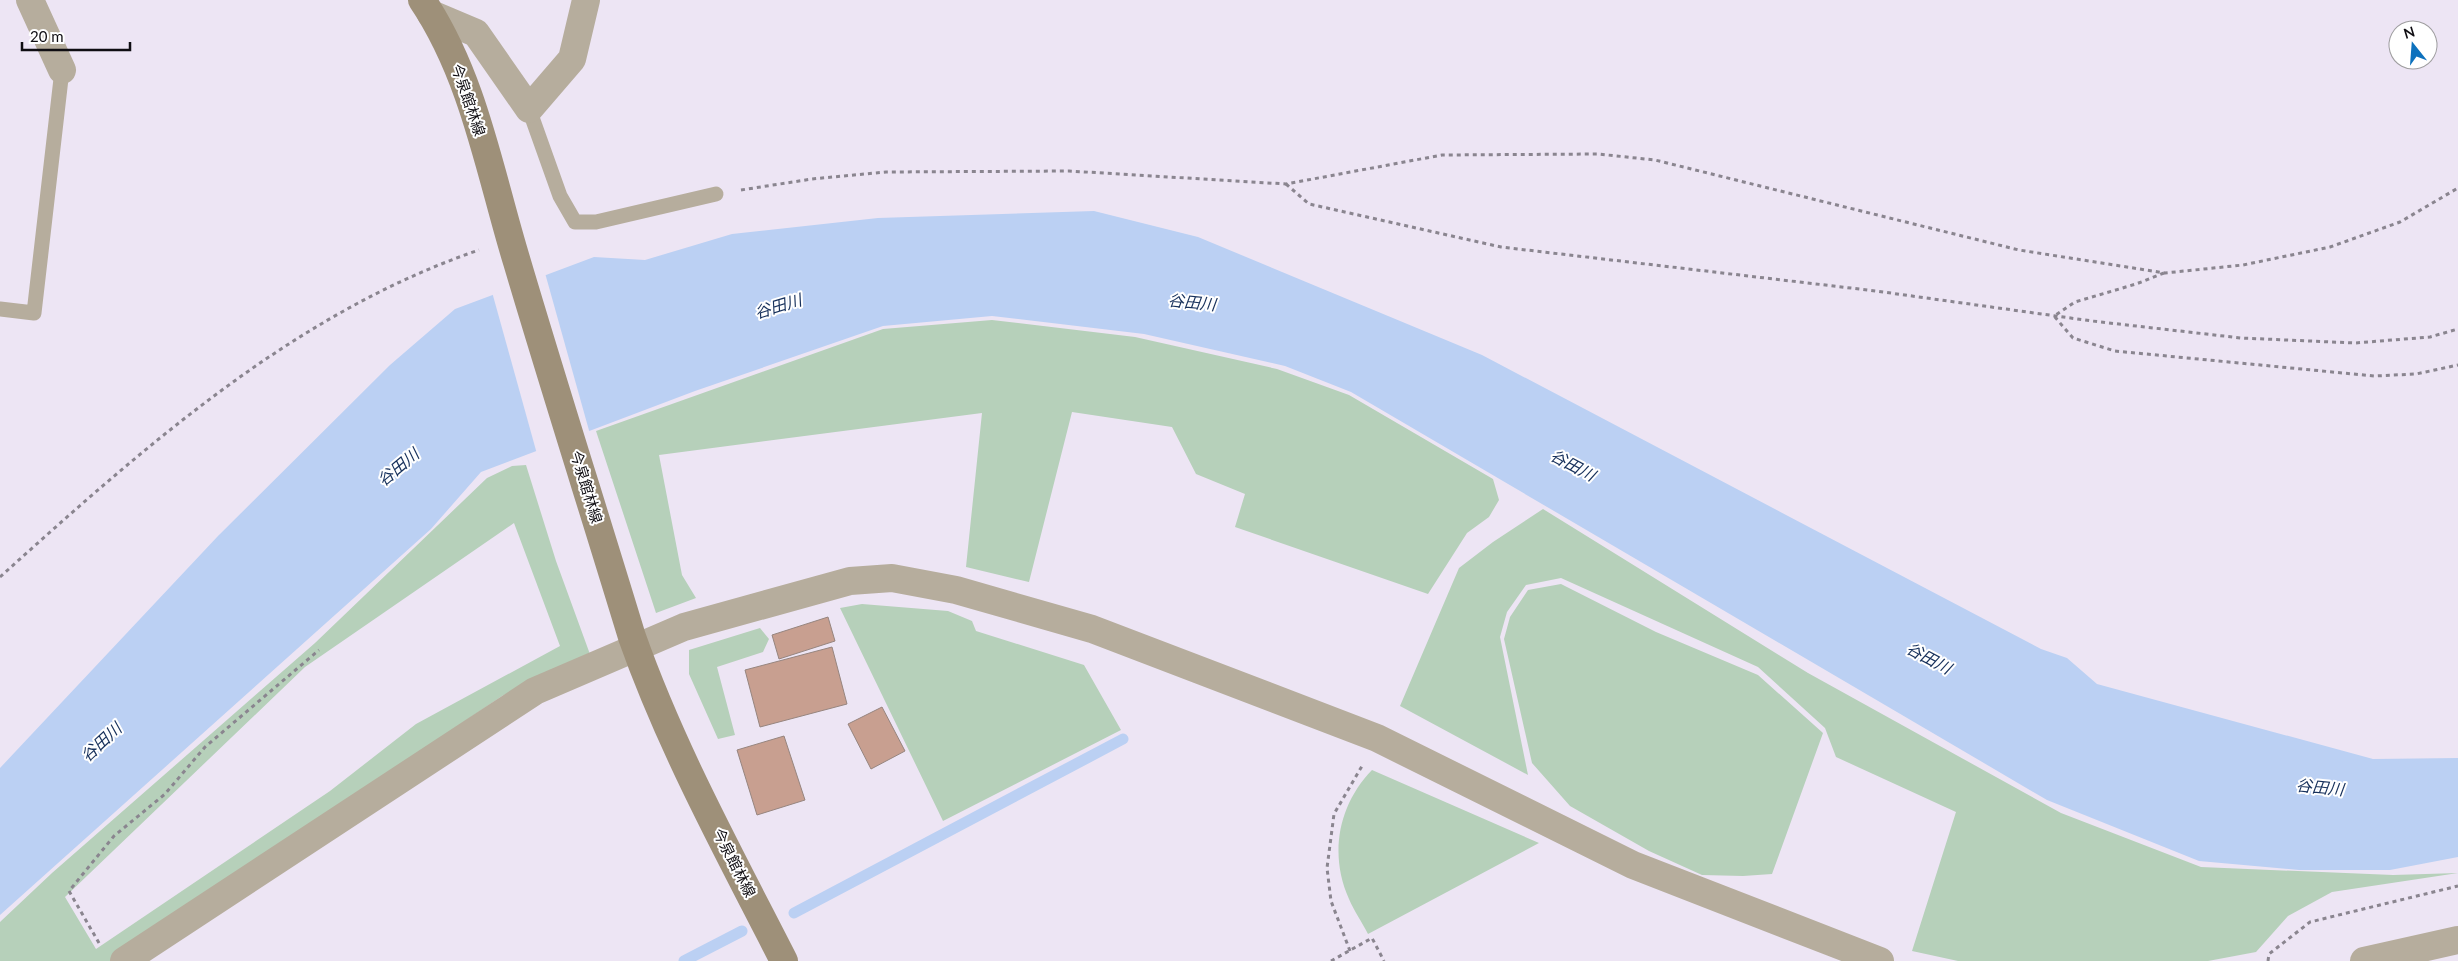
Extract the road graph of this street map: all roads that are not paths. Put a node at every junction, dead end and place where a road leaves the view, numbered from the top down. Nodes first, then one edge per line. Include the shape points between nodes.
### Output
1 (30, 0) edge
2 (586, 0) edge
3 (427, 7) edge
4 (62, 70) joint
5 (529, 109) junction
6 (716, 194) road end
7 (0, 309) edge
8 (634, 643) junction
9 (2458, 940) edge
10 (113, 955) edge
11 (784, 961) edge
12 (1880, 961) edge
13 (2364, 961) edge

1 - 4 street
2 - 5 street via 572,59
3 - 5 street via 476,33
3 - 8 main road, 今泉館林線 via 448,44 471,102
4 - 7 lane via 34,313
5 - 6 lane via 560,196 575,222 596,222
8 - 10 street via 535,691
8 - 11 main road, 今泉館林線 via 689,775
8 - 12 street via 850,581 892,578 956,590 1092,628 1378,738 1634,865
9 - 13 street

